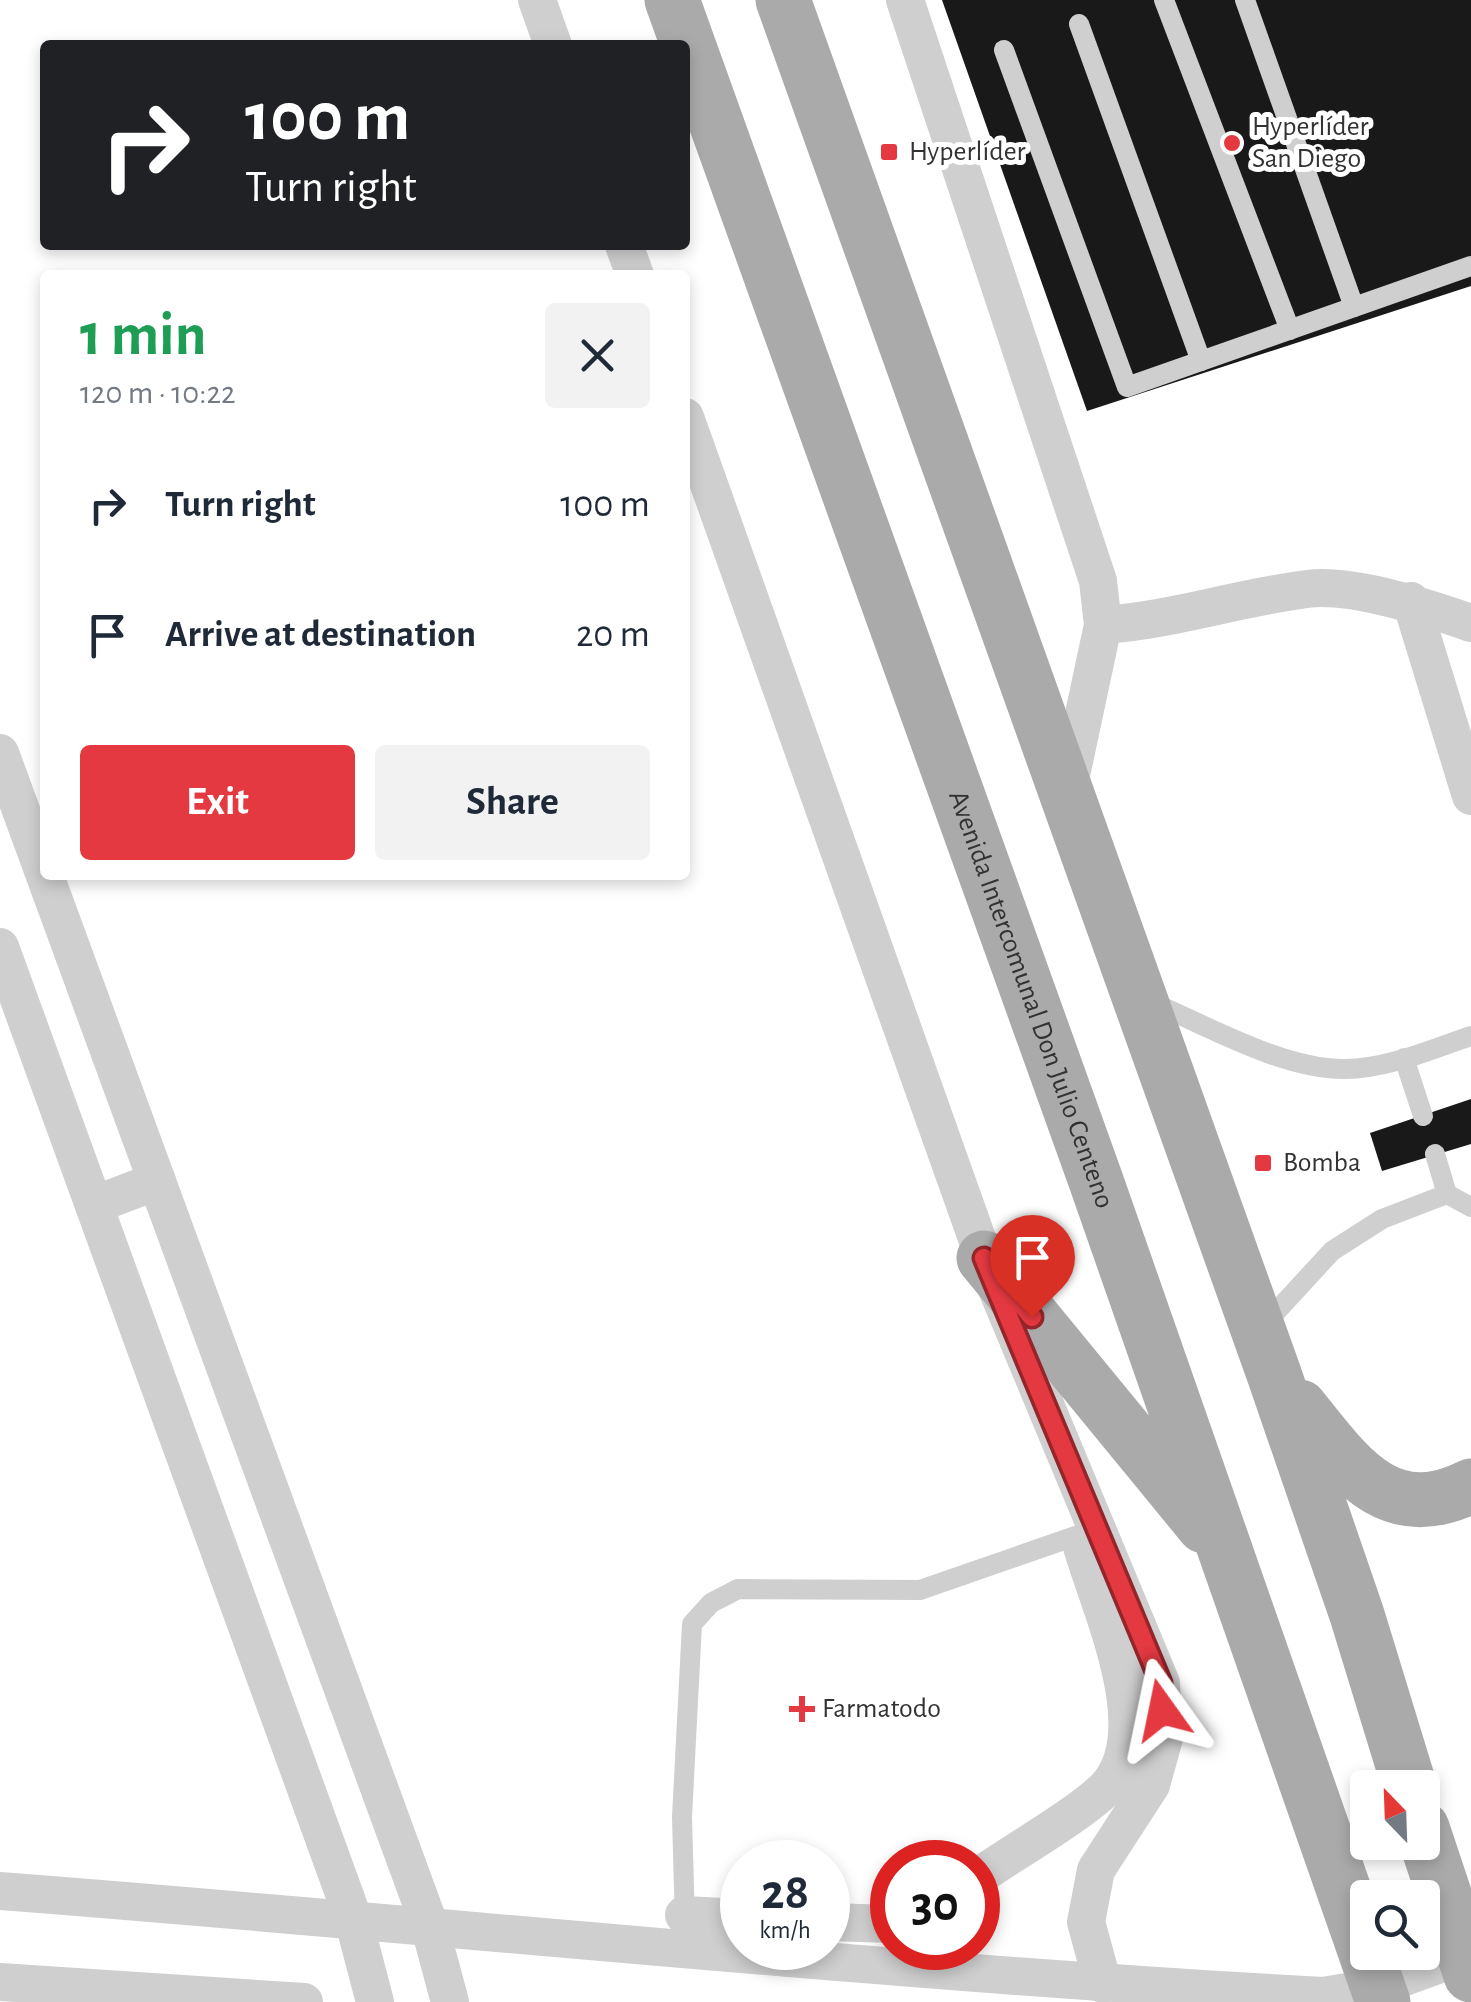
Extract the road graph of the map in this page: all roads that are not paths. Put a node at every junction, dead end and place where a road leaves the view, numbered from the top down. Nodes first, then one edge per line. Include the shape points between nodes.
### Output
1 (537, 0) edge
2 (672, 0) edge
3 (783, 0) edge
4 (905, 0) edge
5 (1164, 0) edge
6 (1245, 0) edge
7 (1079, 24) dead end
8 (551, 40) edge
9 (686, 40) edge
10 (690, 50) edge
11 (1004, 50) dead end
12 (1471, 266) edge
13 (1354, 308) junction
14 (1290, 330) junction
15 (1201, 361) junction
16 (690, 431) edge
17 (1411, 602) junction
18 (1471, 623) edge
19 (1103, 625) junction
20 (0, 753) edge
21 (1066, 796) junction
22 (1471, 796) edge
23 (40, 862) edge
24 (47, 880) edge
25 (0, 947) edge
26 (1139, 998) junction
27 (1471, 1036) edge
28 (1404, 1058) junction
29 (1423, 1116) dead end
30 (1435, 1154) dead end
31 (157, 1181) junction
32 (1448, 1194) junction
33 (94, 1205) junction
34 (1471, 1207) edge
35 (984, 1258) junction
36 (1266, 1352) junction
37 (1471, 1486) edge
38 (1087, 1531) junction
39 (1228, 1554) junction
40 (1404, 1770) edge
41 (1433, 1860) edge
42 (1000, 1862) edge
43 (0, 1891) edge
44 (353, 1918) junction
45 (428, 1924) junction
46 (720, 1924) edge
47 (685, 1933) junction
48 (1468, 1965) edge
49 (0, 1982) edge
50 (1103, 1984) junction
51 (1380, 1994) edge
52 (304, 2002) edge
53 (375, 2002) edge
54 (450, 2002) edge

1 - 8 street
2 - 9 main road, Avenida Intercomunal Don Julio Centeno
3 - 21 main road
4 - 19 street via 1098,580
5 - 14 lane
6 - 13 lane
7 - 15 lane
10 - 39 main road, Avenida Intercomunal Don Julio Centeno
11 - 15 lane via 1127,387
12 - 13 lane
13 - 14 lane
14 - 15 lane
16 - 35 street
17 - 18 street
17 - 19 street via 1310,588 1160,621
17 - 22 street
19 - 21 street
20 - 23 street
21 - 26 main road
24 - 31 street
25 - 33 street
26 - 28 lane via 1306,1066 1348,1070
26 - 36 main road
27 - 28 lane
28 - 29 lane
30 - 32 lane
31 - 33 street
31 - 45 street
32 - 34 lane
32 - 36 lane via 1382,1219 1332,1252
33 - 44 street
35 - 38 street
35 - 39 main road
36 - 37 main road via 1356,1477 1386,1494 1418,1500
36 - 40 main road
38 - 42 street via 1130,1712 1127,1754 1105,1788
38 - 47 lane via 920,1590 738,1589 711,1603 692,1624 682,1816
38 - 50 street via 1161,1683 1164,1738 1151,1785 1096,1870 1086,1922
39 - 51 main road, Avenida Intercomunal Don Julio Centeno
41 - 48 main road
43 - 44 street
44 - 45 street
44 - 53 street
45 - 47 street
45 - 54 street
46 - 47 street
47 - 50 street
48 - 51 street
49 - 52 street
50 - 51 street

